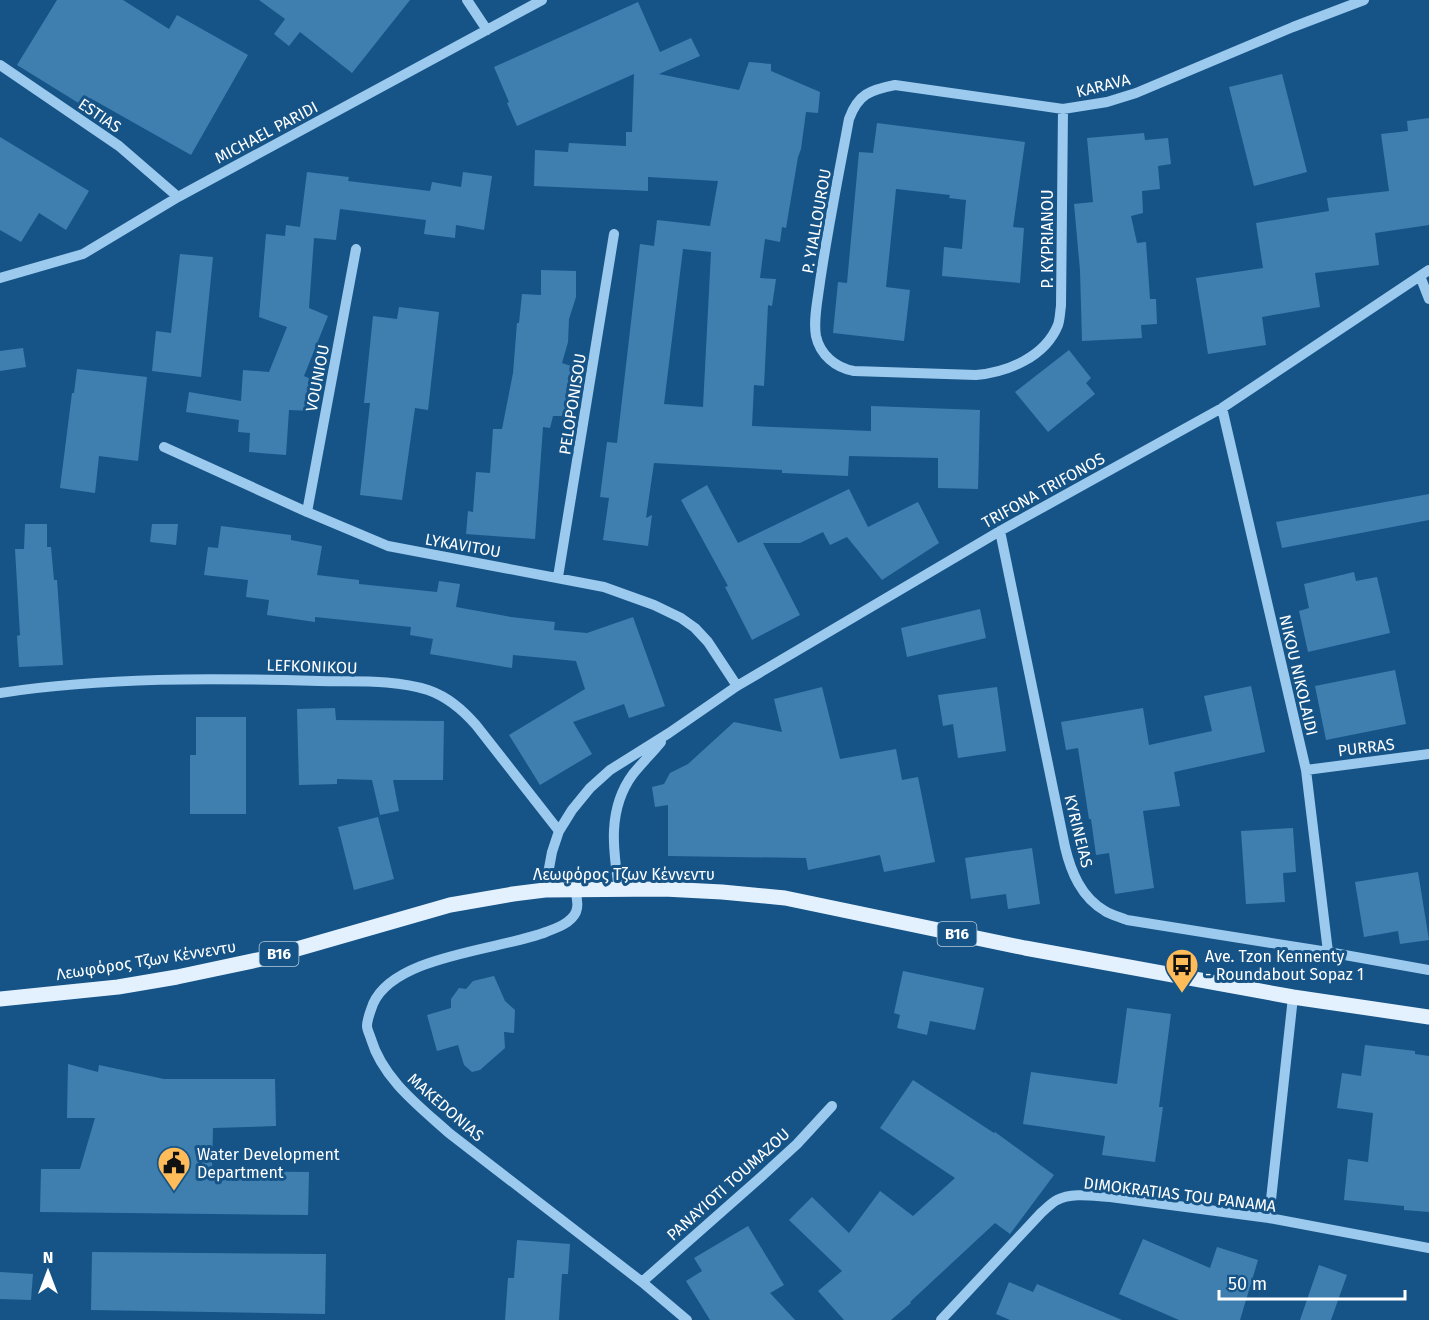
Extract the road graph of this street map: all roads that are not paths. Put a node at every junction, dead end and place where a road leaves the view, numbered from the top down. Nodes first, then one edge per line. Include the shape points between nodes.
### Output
1 (467, 0) edge
2 (542, 0) edge
3 (1364, 0) edge
4 (487, 30) junction
5 (0, 65) edge
6 (1063, 109) junction
7 (849, 119) joint
8 (178, 197) junction
9 (614, 234) dead end
10 (356, 249) dead end
11 (1425, 273) edge
12 (0, 278) edge
13 (1429, 299) edge
14 (816, 328) joint
15 (1222, 408) junction
16 (164, 447) dead end
17 (307, 512) junction
18 (1000, 531) junction
19 (558, 578) junction
20 (737, 686) junction
21 (0, 693) edge
22 (669, 733) junction
23 (1429, 754) edge
24 (1306, 770) junction
25 (559, 831) junction
26 (619, 889) junction
27 (545, 890) junction
28 (575, 890) junction
29 (1328, 951) junction
30 (1429, 970) edge
31 (1293, 997) junction
32 (0, 999) edge
33 (1429, 1017) edge
34 (832, 1106) dead end
35 (1269, 1218) junction
36 (1429, 1248) edge
37 (642, 1282) junction
38 (687, 1320) edge
39 (941, 1320) edge

1 - 4 street
2 - 4 street, MICHAEL PARIDI
3 - 6 street, KARAVA via 1136,93
4 - 8 street, MICHAEL PARIDI
5 - 8 street, ESTIAS via 119,146
6 - 7 street, KARAVA via 895,85 867,93 858,100
6 - 14 street, P. KYPRIANOU via 1061,306 1059,323 1046,344 1019,364 992,374 854,371 839,367 823,353
7 - 14 street, P. YIALLOUROU via 822,270
8 - 12 street, MICHAEL PARIDI via 83,254
9 - 19 street, PELOPONISOU
10 - 17 street, VOUNIOU
11 - 13 street
11 - 15 street, TRIFONA TRIFONOS
15 - 18 street, TRIFONA TRIFONOS
15 - 24 street, NIKOU NIKOLAIDI
16 - 17 street, LYKAVITOU
17 - 19 street, LYKAVITOU via 388,546
18 - 20 street, TRIFONA TRIFONOS
18 - 29 street, KYRINEIAS via 1065,847 1080,886 1090,899 1127,920
19 - 20 street, LYKAVITOU via 604,587 681,618 708,642
20 - 22 street, TRIFONA TRIFONOS
21 - 25 street, LEFKONIKOU via 178,679 385,683 428,690 462,709
22 - 25 street, TRIFONA TRIFONOS via 610,770 590,788
22 - 26 street, TRIFONA TRIFONOS via 632,776 616,813 613,849
23 - 24 street, PURRAS
24 - 29 street, NIKOU NIKOLAIDI
25 - 27 street, TRIFONA TRIFONOS
26 - 28 main road, Λεωφόρος Τζων Κέννεντυ / B16
26 - 31 main road, Λεωφόρος Τζων Κέννεντυ / B16 via 785,898
27 - 28 main road, Λεωφόρος Τζων Κέννεντυ / B16
27 - 32 main road, Λεωφόρος Τζων Κέννεντυ / B16 via 450,905 262,959 177,977
28 - 37 street, MAKEDONIAS via 577,911 553,930 434,961 397,977 376,998 367,1026 378,1056 394,1081 419,1106
29 - 30 street, KYRINEIAS
31 - 33 main road, Λεωφόρος Τζων Κέννεντυ / B16
31 - 35 street
34 - 37 street, PANAYIOTI TOUMAZOU via 797,1144
35 - 36 street, DIMOKRATIAS TOU PANAMA
35 - 39 street, DIMOKRATIAS TOU PANAMA via 1110,1197 1056,1200
37 - 38 street, MAKEDONIAS

